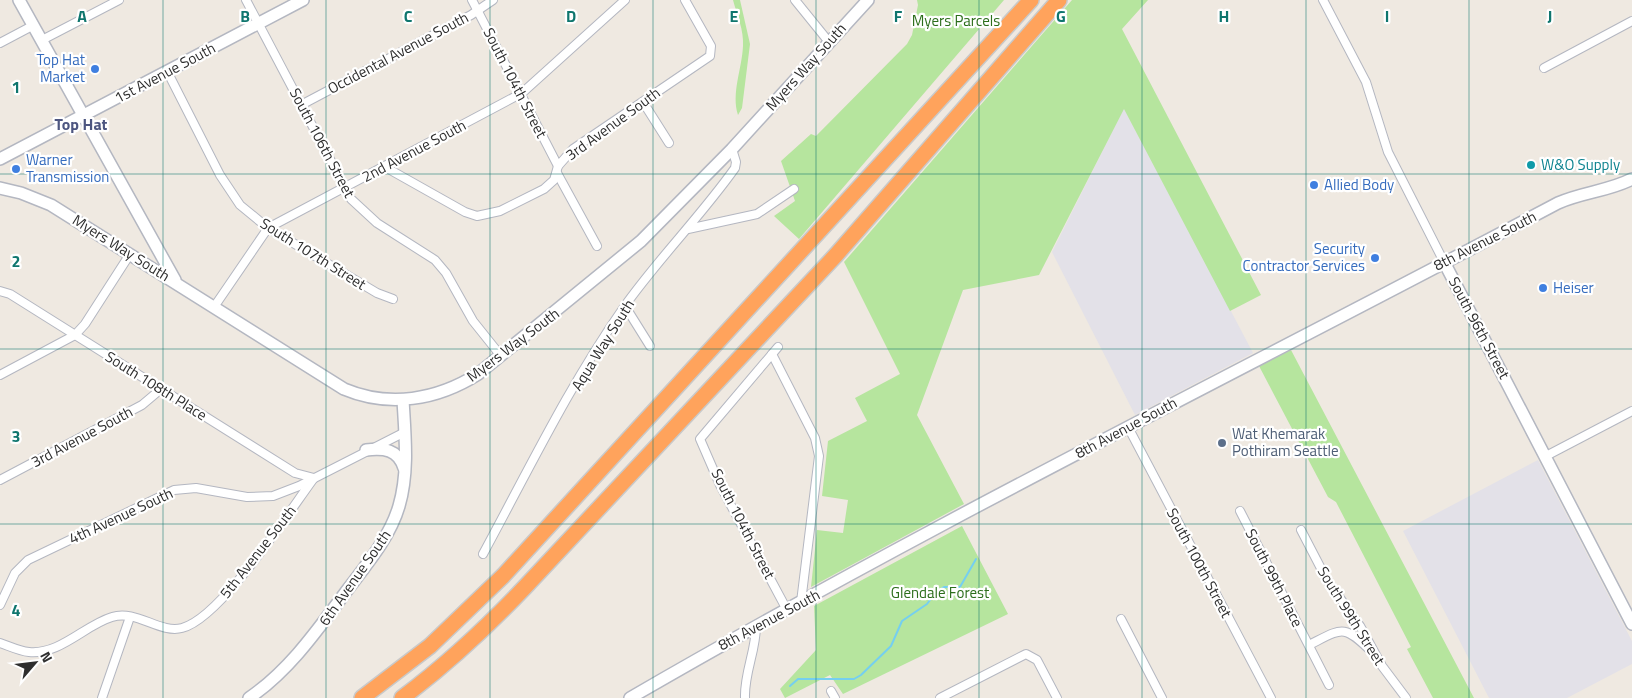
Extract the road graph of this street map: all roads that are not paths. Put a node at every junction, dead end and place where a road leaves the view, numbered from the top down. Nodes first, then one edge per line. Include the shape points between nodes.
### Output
1 (19, 0) edge
2 (119, 0) edge
3 (246, 0) edge
4 (303, 0) edge
5 (472, 0) edge
6 (493, 0) edge
7 (625, 0) edge
8 (685, 0) edge
9 (795, 0) edge
10 (868, 0) edge
11 (1031, 0) edge
12 (1059, 0) edge
13 (1323, 0) edge
14 (478, 10) junction
15 (1632, 21) edge
16 (258, 24) junction
17 (34, 25) junction
18 (42, 40) junction
19 (829, 42) junction
20 (0, 43) edge
21 (1544, 68) dead end
22 (167, 71) junction
23 (522, 93) junction
24 (643, 102) junction
25 (301, 105) junction
26 (84, 115) junction
27 (669, 143) dead end
28 (732, 149) junction
29 (0, 159) edge
30 (384, 167) junction
31 (558, 170) junction
32 (1632, 179) edge
33 (0, 188) edge
34 (344, 188) junction
35 (794, 189) dead end
36 (141, 221) junction
37 (268, 228) junction
38 (688, 229) junction
39 (597, 246) dead end
40 (130, 254) junction
41 (141, 261) junction
42 (1444, 262) junction
43 (176, 282) junction
44 (0, 290) edge
45 (393, 299) dead end
46 (625, 306) junction
47 (214, 307) junction
48 (75, 335) junction
49 (650, 346) dead end
50 (778, 347) dead end
51 (772, 354) junction
52 (501, 356) junction
53 (0, 375) edge
54 (161, 390) junction
55 (433, 395) junction
56 (372, 399) junction
57 (403, 400) junction
58 (1632, 411) edge
59 (1128, 428) junction
60 (405, 429) junction
61 (366, 450) junction
62 (1546, 456) junction
63 (406, 472) junction
64 (314, 478) junction
65 (0, 480) edge
66 (1240, 511) dead end
67 (1301, 530) dead end
68 (483, 554) dead end
69 (801, 602) junction
70 (0, 605) edge
71 (787, 610) junction
72 (130, 617) junction
73 (1121, 619) dead end
74 (1632, 624) edge
75 (756, 626) junction
76 (0, 643) edge
77 (1309, 645) junction
78 (455, 654) junction
79 (1375, 655) junction
80 (1329, 685) dead end
81 (102, 698) edge
82 (249, 698) edge
83 (362, 698) edge
84 (393, 698) edge
85 (402, 698) edge
86 (630, 698) edge
87 (745, 698) edge
88 (940, 698) edge
89 (1057, 698) edge
90 (1162, 698) edge
91 (1271, 698) edge
92 (1406, 698) edge

1 - 17 street
2 - 18 street
3 - 16 street, South 106th Street
4 - 16 street, 1st Avenue South
5 - 14 street, South 104th Street
6 - 14 street, Occidental Avenue South
7 - 23 street, 2nd Avenue South
8 - 24 street, 3rd Avenue South via 712,50 710,56
9 - 19 street
10 - 19 street, Myers Way South
11 - 83 highway via 503,576 430,646
12 - 78 highway via 836,255 525,587
13 - 42 street, South 96th Street via 1366,82 1388,152
14 - 23 street, South 104th Street
14 - 25 street, Occidental Avenue South
15 - 21 street
16 - 22 street, 1st Avenue South
16 - 25 street, South 106th Street
17 - 18 street
17 - 20 street
18 - 26 street
19 - 28 street, Myers Way South
22 - 26 street, 1st Avenue South
22 - 37 street, South 107th Street via 232,195
23 - 30 street, 2nd Avenue South
23 - 31 street, South 104th Street
24 - 27 street
24 - 31 street, 3rd Avenue South via 573,149
25 - 34 street, South 106th Street
26 - 29 street, 1st Avenue South
26 - 36 street
28 - 38 street, Aqua Way South via 735,168
28 - 52 street, Myers Way South via 641,241
30 - 31 street, 3rd Avenue South via 464,212 477,216 500,211 544,189
30 - 34 street, 2nd Avenue South
31 - 39 street, South 104th Street
32 - 42 street, 8th Avenue South via 1611,189 1578,195 1558,203
33 - 40 street, Myers Way South via 32,196 51,205
34 - 37 street, 2nd Avenue South
34 - 52 street, South 106th Street via 367,215 427,253 442,267 473,321
35 - 38 street via 757,214
36 - 41 street via 148,246
36 - 43 street
37 - 45 street, South 107th Street via 376,293
37 - 47 street, 2nd Avenue South
38 - 46 street, Aqua Way South
40 - 41 street, Myers Way South
40 - 48 street
41 - 43 street, Myers Way South
42 - 59 street, 8th Avenue South
42 - 62 street, South 96th Street
43 - 47 street, Myers Way South
44 - 48 street, South 108th Place
46 - 49 street
46 - 68 street, Aqua Way South via 587,366
47 - 56 street, Myers Way South via 332,382
48 - 53 street
48 - 54 street, South 108th Place
50 - 51 street
51 - 69 street via 815,438 819,456
51 - 71 street, South 104th Street via 700,439 720,485
52 - 55 street, Myers Way South via 469,380
54 - 64 street, South 108th Place via 295,473
54 - 65 street, 3rd Avenue South via 142,405
55 - 57 street, Myers Way South
55 - 60 street via 414,405
56 - 57 street, Myers Way South
56 - 60 street via 395,411
57 - 60 street, 6th Avenue South
58 - 62 street
59 - 69 street, 8th Avenue South
59 - 91 street, South 100th Street
60 - 61 street, 4th Avenue South
60 - 63 street, 6th Avenue South
61 - 63 street via 391,451 402,460
61 - 64 street, 4th Avenue South
62 - 74 street, South 96th Street
63 - 82 street, 6th Avenue South via 396,516 367,564 294,658
64 - 70 street, 4th Avenue South via 286,492 258,498 207,488 174,490 28,560 15,573
64 - 72 street, 5th Avenue South via 231,590 199,618 184,628 174,629
66 - 77 street, South 99th Place
67 - 79 street, South 99th Street via 1327,580 1360,626
69 - 71 street, 8th Avenue South
71 - 75 street, 8th Avenue South
72 - 76 street, 5th Avenue South via 114,616 57,646 38,651
72 - 81 street
73 - 90 street
75 - 86 street, 8th Avenue South
75 - 87 street via 756,640 746,671
77 - 79 street, South 99th Place via 1336,632 1347,631
77 - 80 street, South 99th Place
78 - 84 highway
78 - 85 highway
79 - 92 street, South 99th Street
88 - 89 street via 1026,654 1037,660

